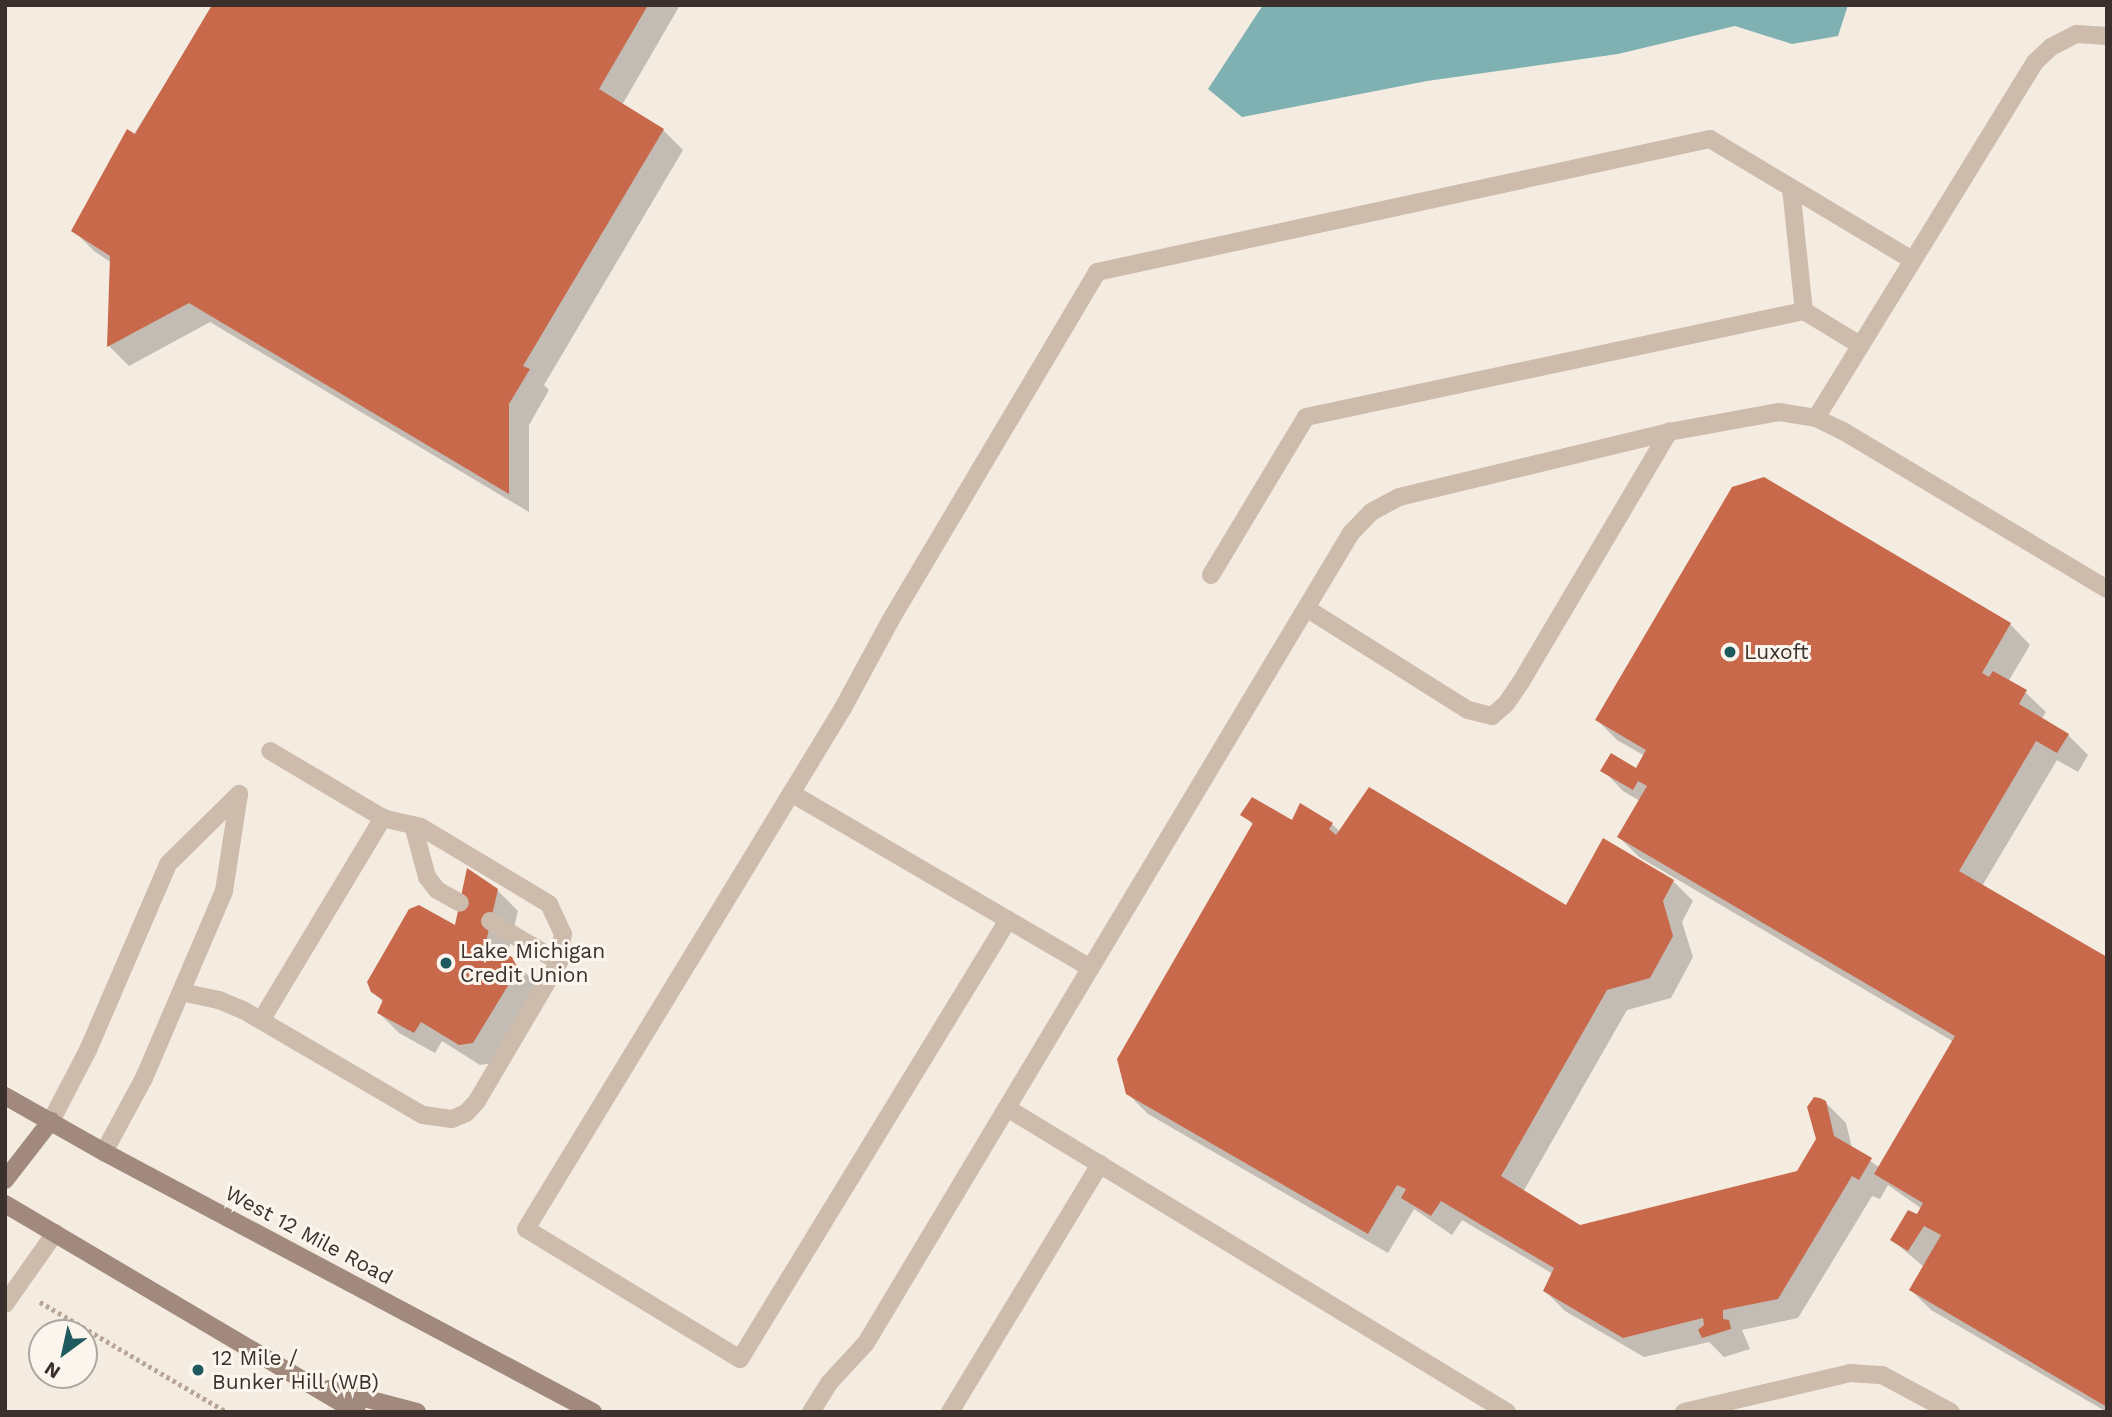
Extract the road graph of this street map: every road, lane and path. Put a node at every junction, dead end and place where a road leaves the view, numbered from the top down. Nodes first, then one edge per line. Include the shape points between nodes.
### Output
1 (2107, 36) edge
2 (1791, 188) junction
3 (1912, 260) junction
4 (1804, 311) junction
5 (1860, 345) junction
6 (1816, 418) junction
7 (1668, 432) junction
8 (1211, 575) dead end
9 (2107, 589) edge
10 (1306, 608) junction
11 (270, 751) dead end
12 (791, 793) junction
13 (383, 818) junction
14 (413, 825) junction
15 (460, 903) dead end
16 (1008, 920) junction
17 (490, 921) dead end
18 (559, 962) junction
19 (1091, 968) junction
20 (181, 992) junction
21 (262, 1019) junction
22 (5, 1096) edge
23 (1007, 1108) junction
24 (51, 1121) junction
25 (104, 1152) junction
26 (1100, 1164) junction
27 (5, 1180) edge
28 (5, 1204) edge
29 (55, 1233) junction
30 (10, 1297) edge
31 (313, 1385) junction
32 (227, 1412) edge
33 (356, 1412) edge
34 (416, 1412) edge
35 (593, 1412) edge
36 (811, 1412) edge
37 (950, 1412) edge
38 (1507, 1412) edge
39 (1684, 1412) edge
40 (1951, 1412) edge

1 - 3 street via 2077,34 2051,47 2035,62
2 - 3 street
2 - 4 street
2 - 12 street via 1710,139 1097,272
3 - 5 street
4 - 5 street
4 - 8 street via 1306,417
5 - 6 street
6 - 7 street via 1779,412
6 - 9 street
7 - 10 street via 1399,497 1371,512 1351,533
7 - 10 street via 1521,682 1492,716 1468,710
10 - 19 street
11 - 13 street
12 - 16 street
12 - 16 street via 526,1229 740,1359
13 - 14 street
13 - 21 street
14 - 15 street via 427,877 437,890
14 - 18 street via 549,904 563,934
16 - 19 street
17 - 18 street
18 - 21 street via 477,1101 452,1119 423,1115
19 - 23 street
20 - 21 street via 219,1000
20 - 24 street via 224,891 239,794 168,864 88,1050
20 - 25 street via 144,1078
22 - 24 main road, West 12 Mile Road
23 - 26 street
23 - 36 street via 866,1343 829,1383
24 - 25 main road, West 12 Mile Road
24 - 27 main road
25 - 35 main road, West 12 Mile Road
26 - 37 street
26 - 38 street
28 - 29 main road
29 - 30 street
29 - 31 main road
30 - 32 path
31 - 33 main road
31 - 34 main road
39 - 40 street via 1850,1373 1882,1375

